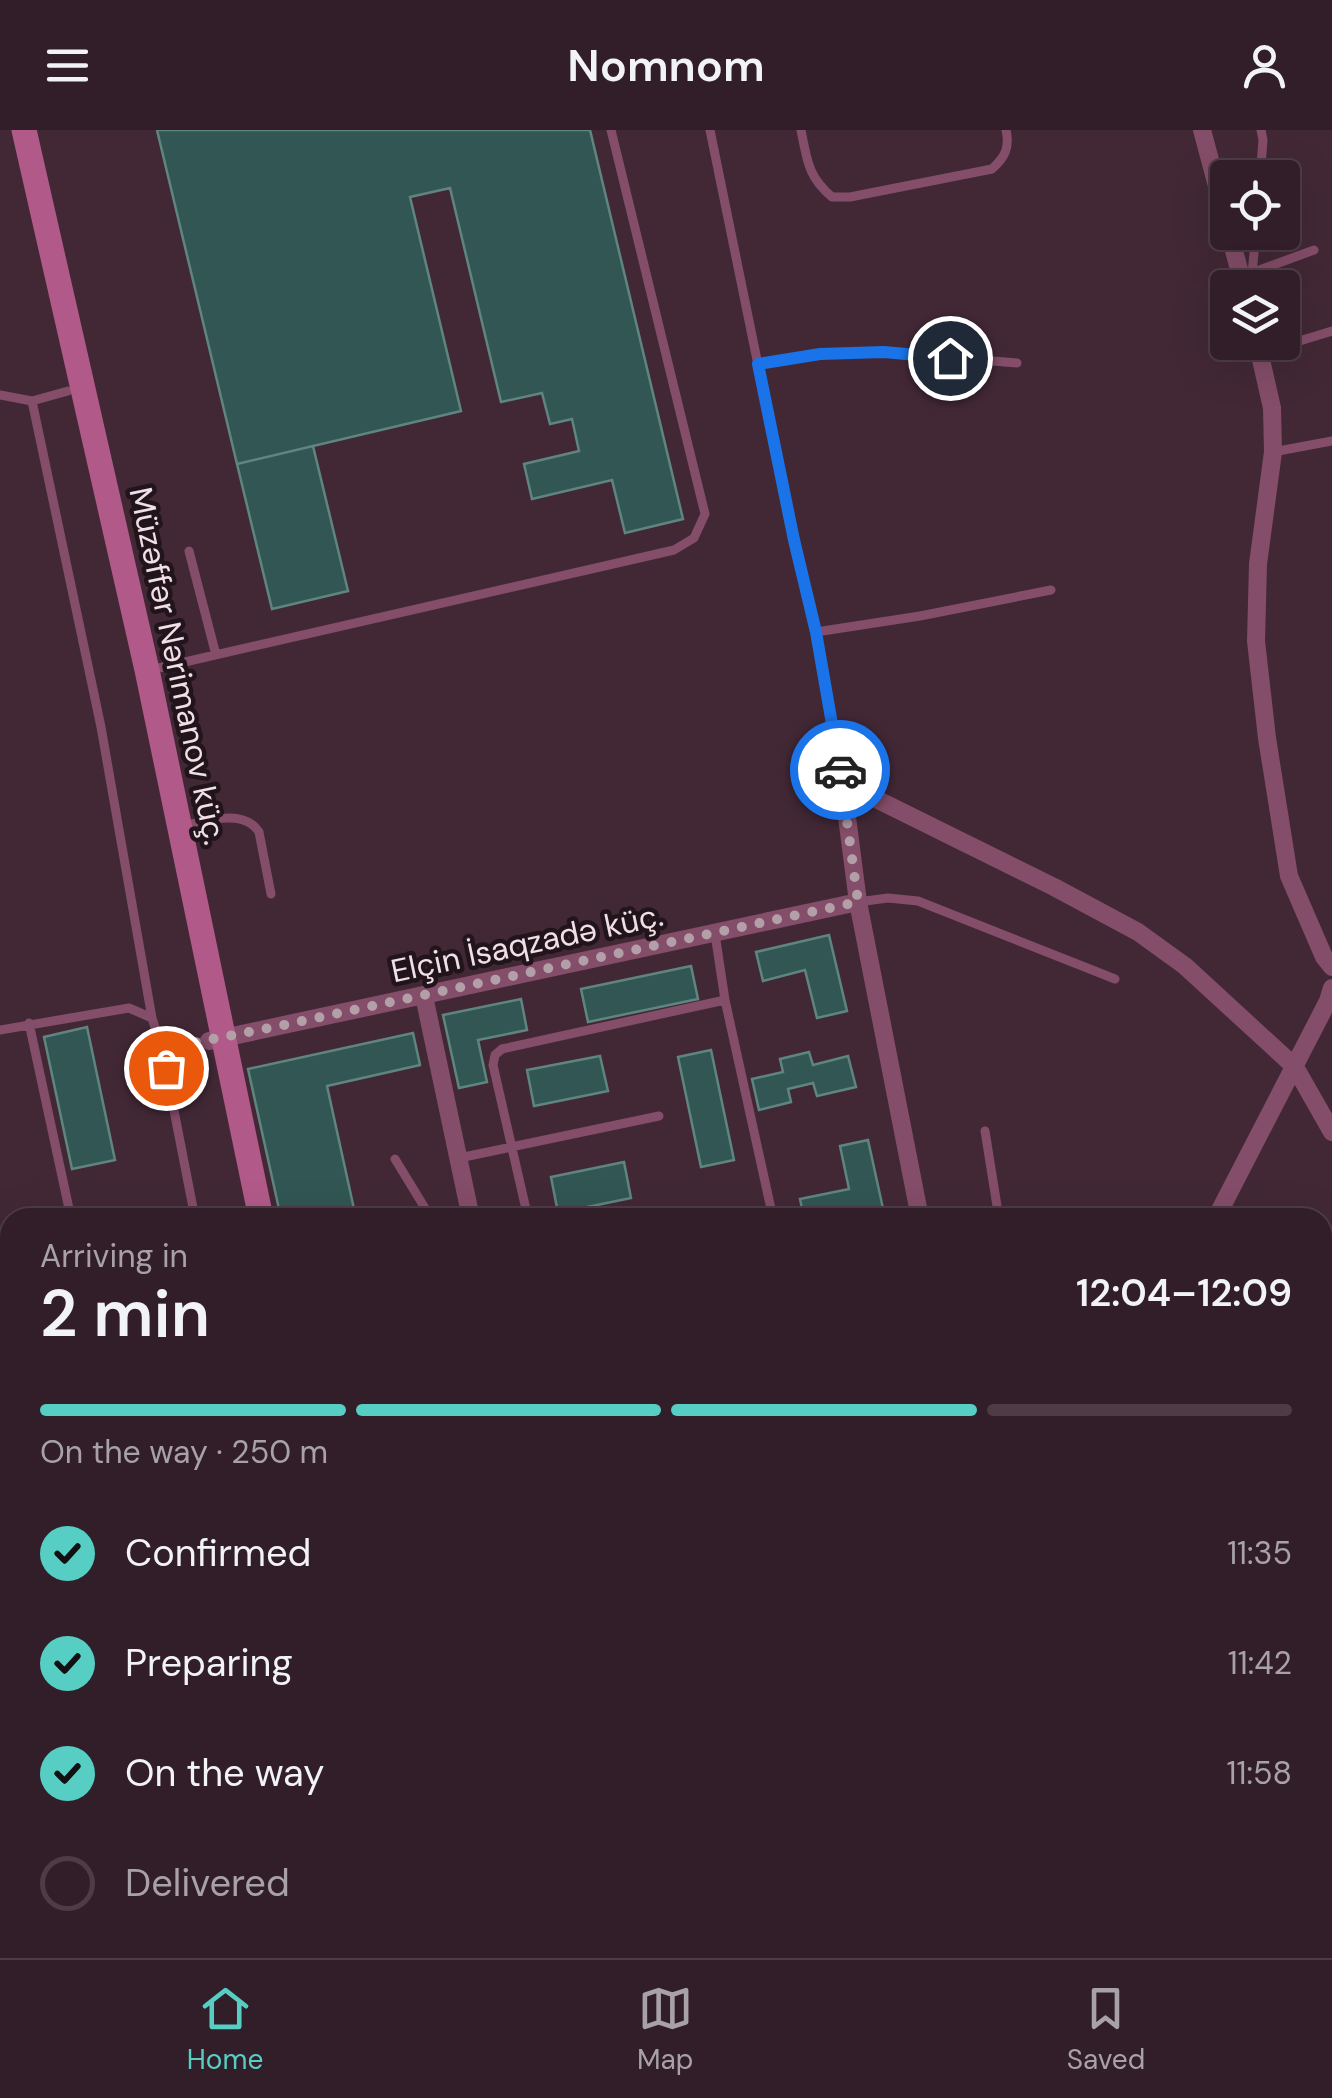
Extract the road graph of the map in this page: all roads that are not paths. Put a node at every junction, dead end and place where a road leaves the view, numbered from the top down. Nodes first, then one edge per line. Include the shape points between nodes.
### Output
1 (9, 130) edge
2 (24, 130) edge
3 (611, 130) edge
4 (710, 130) edge
5 (802, 130) edge
6 (1006, 130) edge
7 (1202, 130) edge
8 (1261, 130) edge
9 (1261, 160) edge
10 (1210, 161) edge
11 (1314, 250) dead end
12 (1271, 270) edge
13 (1332, 330) edge
14 (1300, 338) edge
15 (1261, 360) edge
16 (1017, 363) dead end
17 (758, 364) junction
18 (68, 391) junction
19 (0, 394) edge
20 (32, 401) junction
21 (1332, 441) edge
22 (1272, 452) junction
23 (188, 551) dead end
24 (1051, 590) dead end
25 (816, 632) junction
26 (216, 655) junction
27 (147, 670) junction
28 (844, 794) junction
29 (180, 827) junction
30 (271, 894) dead end
31 (858, 902) junction
32 (715, 934) junction
33 (1332, 967) edge
34 (1115, 979) dead end
35 (1332, 988) edge
36 (424, 996) junction
37 (726, 1000) junction
38 (152, 1018) junction
39 (29, 1024) junction
40 (0, 1030) edge
41 (216, 1039) junction
42 (162, 1049) junction
43 (1295, 1066) junction
44 (659, 1116) dead end
45 (985, 1131) dead end
46 (1332, 1132) edge
47 (512, 1148) junction
48 (459, 1158) junction
49 (395, 1159) dead end
50 (69, 1208) edge
51 (194, 1208) edge
52 (243, 1208) edge
53 (258, 1208) edge
54 (426, 1208) edge
55 (469, 1208) edge
56 (526, 1208) edge
57 (771, 1208) edge
58 (918, 1208) edge
59 (997, 1208) edge
60 (1221, 1208) edge

1 - 18 main road
2 - 27 main road, Müzəffər Nərimanov küç.
3 - 26 lane via 704,514 694,538 674,550
4 - 17 lane
5 - 6 lane via 810,169 832,197 992,169 1005,158
7 - 10 street
8 - 9 lane
11 - 12 lane
13 - 14 lane
15 - 22 street via 1272,408
16 - 17 lane via 884,352
17 - 25 lane
18 - 20 lane
18 - 41 main road
19 - 20 lane
20 - 38 lane
21 - 22 lane
22 - 33 street via 1258,564 1258,660 1289,876
23 - 26 lane
24 - 25 lane
25 - 28 lane
26 - 27 lane
27 - 29 main road, Müzəffər Nərimanov küç.
28 - 31 street
28 - 43 street via 872,797 1138,932
29 - 30 lane via 240,818 255,824
29 - 41 main road, Müzəffər Nərimanov küç.
31 - 32 street, Elçin İsaqzadə küç.
31 - 34 lane via 918,901
31 - 58 street
32 - 36 street, Elçin İsaqzadə küç.
32 - 37 lane
35 - 43 street
36 - 41 street, Elçin İsaqzadə küç.
36 - 48 street
37 - 47 lane via 502,1048 492,1065
37 - 57 lane
38 - 39 lane via 129,1008
38 - 42 lane
39 - 40 lane
39 - 50 lane
41 - 42 lane
41 - 52 main road
41 - 53 main road, Müzəffər Nərimanov küç.
42 - 51 lane
43 - 46 street
43 - 60 street
44 - 47 lane
45 - 59 lane
47 - 48 lane
47 - 56 lane
48 - 55 street
49 - 54 lane

